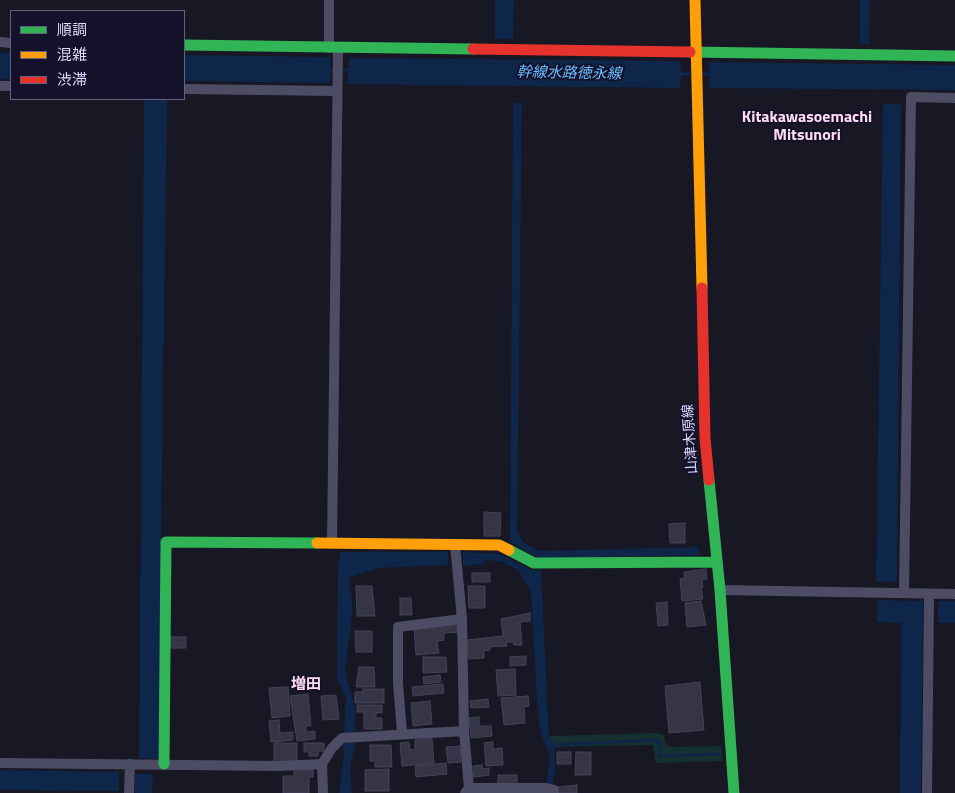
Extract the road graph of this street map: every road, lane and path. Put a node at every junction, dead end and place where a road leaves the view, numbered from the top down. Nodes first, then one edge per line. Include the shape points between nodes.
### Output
1 (329, 0) edge
2 (696, 0) edge
3 (185, 45) edge
4 (334, 48) junction
5 (696, 53) junction
6 (955, 56) edge
7 (185, 89) edge
8 (337, 91) junction
9 (955, 98) edge
10 (332, 544) junction
11 (455, 546) junction
12 (716, 562) junction
13 (720, 590) junction
14 (904, 593) junction
15 (929, 594) junction
16 (955, 594) edge
17 (462, 619) junction
18 (464, 732) junction
19 (402, 733) junction
20 (0, 764) edge
21 (130, 764) junction
22 (164, 764) junction
23 (322, 764) junction
24 (551, 790) edge
25 (466, 791) edge
26 (495, 791) edge
27 (129, 793) edge
28 (323, 793) edge
29 (734, 793) edge
30 (927, 793) edge

1 - 4 street
2 - 5 street, 山津木原線
3 - 4 street
4 - 5 street
4 - 8 street via 338,62
5 - 6 street
5 - 12 street, 山津木原線 via 705,438
7 - 8 street
8 - 10 street
9 - 14 street via 910,97
10 - 11 street
10 - 22 street via 166,542
11 - 12 street via 499,545 534,563
11 - 17 street
12 - 13 street, 山津木原線
13 - 14 street
13 - 29 street, 山津木原線
14 - 15 street
15 - 16 street
15 - 30 street
17 - 18 street
17 - 19 street via 398,627
18 - 19 street
18 - 25 street
19 - 23 street via 342,738
20 - 21 street
21 - 22 street
21 - 27 street
22 - 23 street
23 - 28 street
24 - 26 street
25 - 26 street

